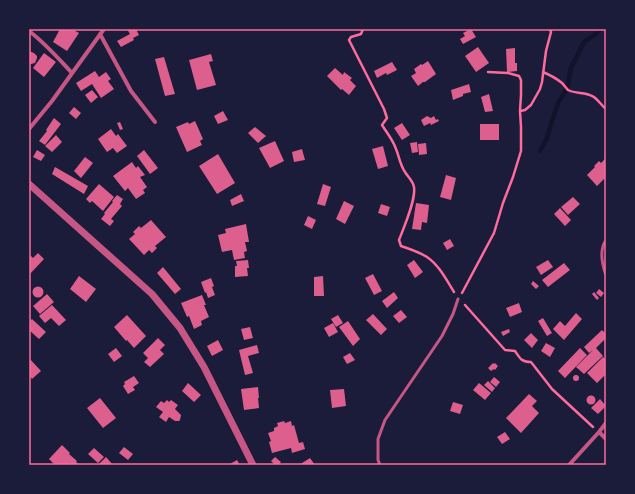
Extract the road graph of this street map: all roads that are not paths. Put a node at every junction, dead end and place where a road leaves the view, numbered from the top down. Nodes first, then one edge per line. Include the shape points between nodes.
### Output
1 (104, 29) edge
2 (29, 32) edge
3 (100, 34) junction
4 (72, 73) junction
5 (155, 122) dead end
6 (29, 129) edge
7 (29, 184) edge
8 (606, 240) edge
9 (606, 275) edge
10 (458, 298) road end
11 (606, 424) edge
12 (599, 432) junction
13 (606, 439) edge
14 (253, 465) edge
15 (380, 465) edge
16 (570, 465) edge

1 - 3 street
2 - 4 street via 52,51
3 - 4 street
3 - 5 street via 131,91
4 - 6 street
7 - 14 street via 152,294 180,328 204,367
8 - 9 lane via 602,262
10 - 15 lane via 454,314 442,336 385,420 378,439
11 - 12 street
12 - 13 street
12 - 16 street

